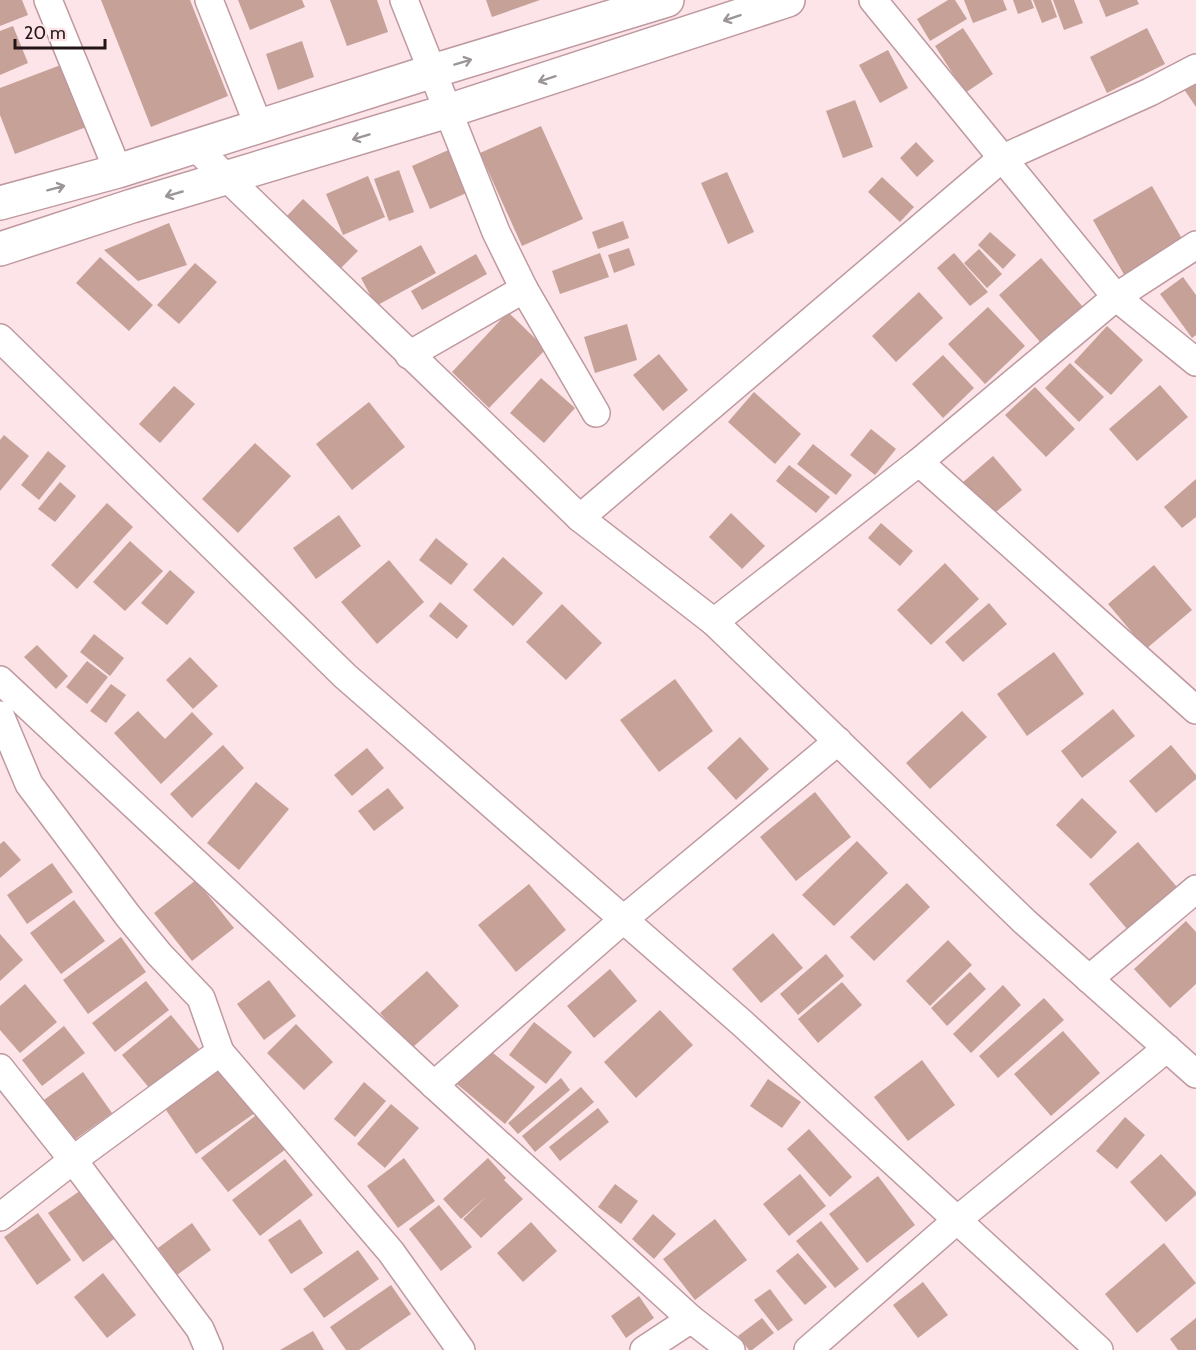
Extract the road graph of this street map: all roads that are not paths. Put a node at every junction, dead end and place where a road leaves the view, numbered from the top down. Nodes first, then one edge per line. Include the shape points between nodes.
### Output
1 (48, 0) edge
2 (209, 0) edge
3 (404, 0) edge
4 (667, 0) edge
5 (788, 0) edge
6 (873, 0) edge
7 (1196, 68) edge
8 (433, 71) junction
9 (448, 111) junction
10 (259, 127) junction
11 (195, 147) junction
12 (1001, 159) junction
13 (118, 171) junction
14 (227, 178) junction
15 (0, 203) edge
16 (1196, 245) edge
17 (0, 249) edge
18 (524, 289) junction
19 (1116, 297) junction
20 (0, 338) edge
21 (409, 355) junction
22 (1196, 362) edge
23 (596, 413) dead end
24 (919, 462) junction
25 (580, 518) junction
26 (714, 622) junction
27 (0, 680) edge
28 (1196, 710) edge
29 (2, 729) edge
30 (838, 741) junction
31 (1196, 889) edge
32 (624, 919) junction
33 (1089, 979) junction
34 (1167, 1048) junction
35 (220, 1052) junction
36 (0, 1068) edge
37 (1196, 1074) edge
38 (434, 1085) junction
39 (73, 1160) junction
40 (0, 1217) edge
41 (957, 1220) junction
42 (691, 1319) junction
43 (209, 1350) edge
44 (461, 1350) edge
45 (644, 1350) edge
46 (731, 1350) edge
47 (808, 1350) edge
48 (1099, 1350) edge

1 - 13 street
2 - 10 street
3 - 8 street
8 -> 4 main road
5 -> 9 main road
6 - 12 street
7 - 12 street
8 - 9 street
8 - 10 main road
9 -> 14 main road
9 - 18 street via 496,232
10 - 11 main road
11 - 13 main road
11 - 14 street
12 - 19 street
12 - 25 street
15 -> 13 main road
14 -> 17 main road
14 - 21 street
16 - 19 street
18 - 21 street
18 - 23 street
19 - 22 street
19 - 24 street
20 - 32 street via 345,676
21 - 25 street
24 - 26 street
24 - 28 street
25 - 26 street
26 - 30 street
27 - 38 street
29 - 35 street via 29,784 128,916 201,998
30 - 32 street
30 - 33 street
31 - 33 street
32 - 38 street
32 - 41 street
33 - 34 street
34 - 37 street
34 - 41 street
35 - 39 street
35 - 44 street via 391,1252
36 - 39 street
38 - 42 street
39 - 40 street
39 - 43 street via 200,1329
41 - 47 street
41 - 48 street
42 - 45 street
42 - 46 street

